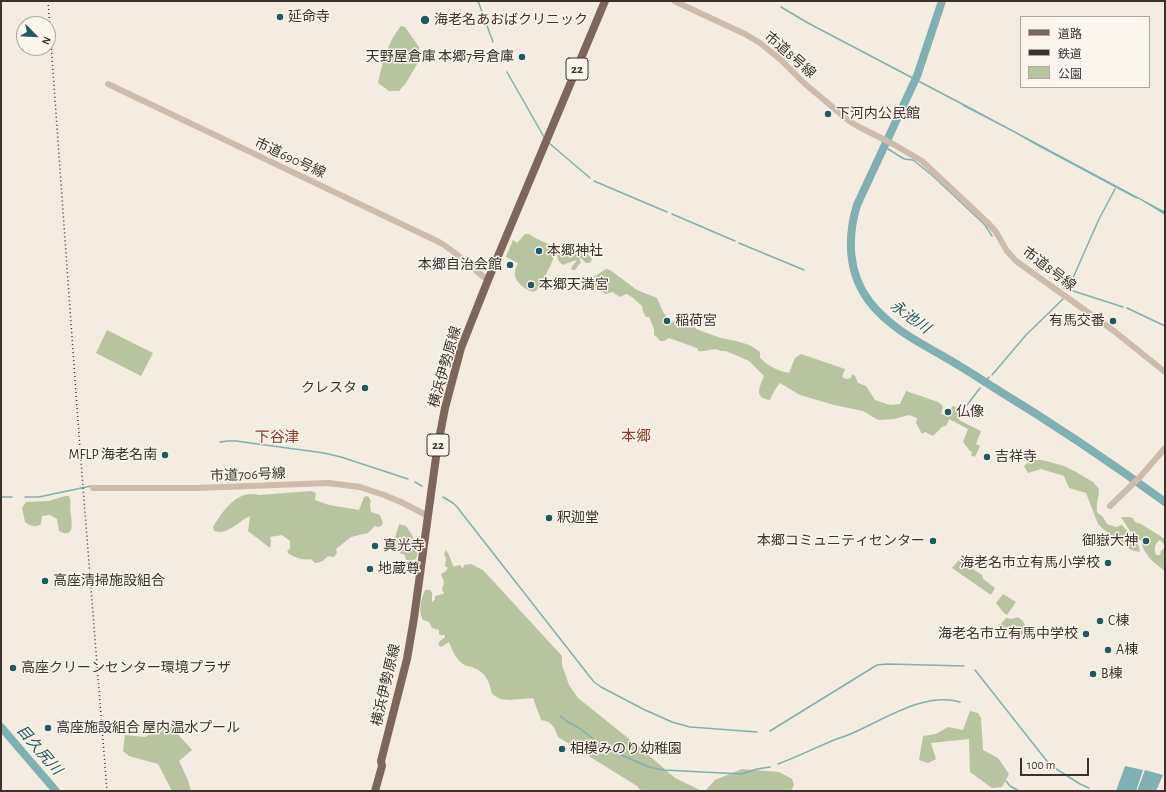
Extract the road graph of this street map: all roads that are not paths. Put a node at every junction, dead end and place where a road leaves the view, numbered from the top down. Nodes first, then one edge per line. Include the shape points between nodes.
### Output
1 (605, 1) edge
2 (674, 1) edge
3 (108, 84) dead end
4 (488, 280) junction
5 (1165, 372) edge
6 (1165, 448) edge
7 (93, 488) dead end
8 (1110, 506) dead end
9 (428, 516) junction
10 (381, 760) junction
11 (370, 791) edge
12 (375, 791) edge

1 - 4 main road, 横浜伊勢原線 / 22
2 - 5 street, 市道8号線 via 760,43 849,121 922,161 996,232 1016,262 1114,331
3 - 4 street, 市道690号線 via 439,242
4 - 9 main road, 横浜伊勢原線 / 22 via 462,348 447,402
6 - 8 street
7 - 9 street, 市道706号線 via 197,488 328,483 384,494
9 - 10 main road, 横浜伊勢原線 / 22 via 407,659
10 - 11 main road, 横浜伊勢原線 / 22
10 - 12 main road, 横浜伊勢原線 / 22 via 382,766

